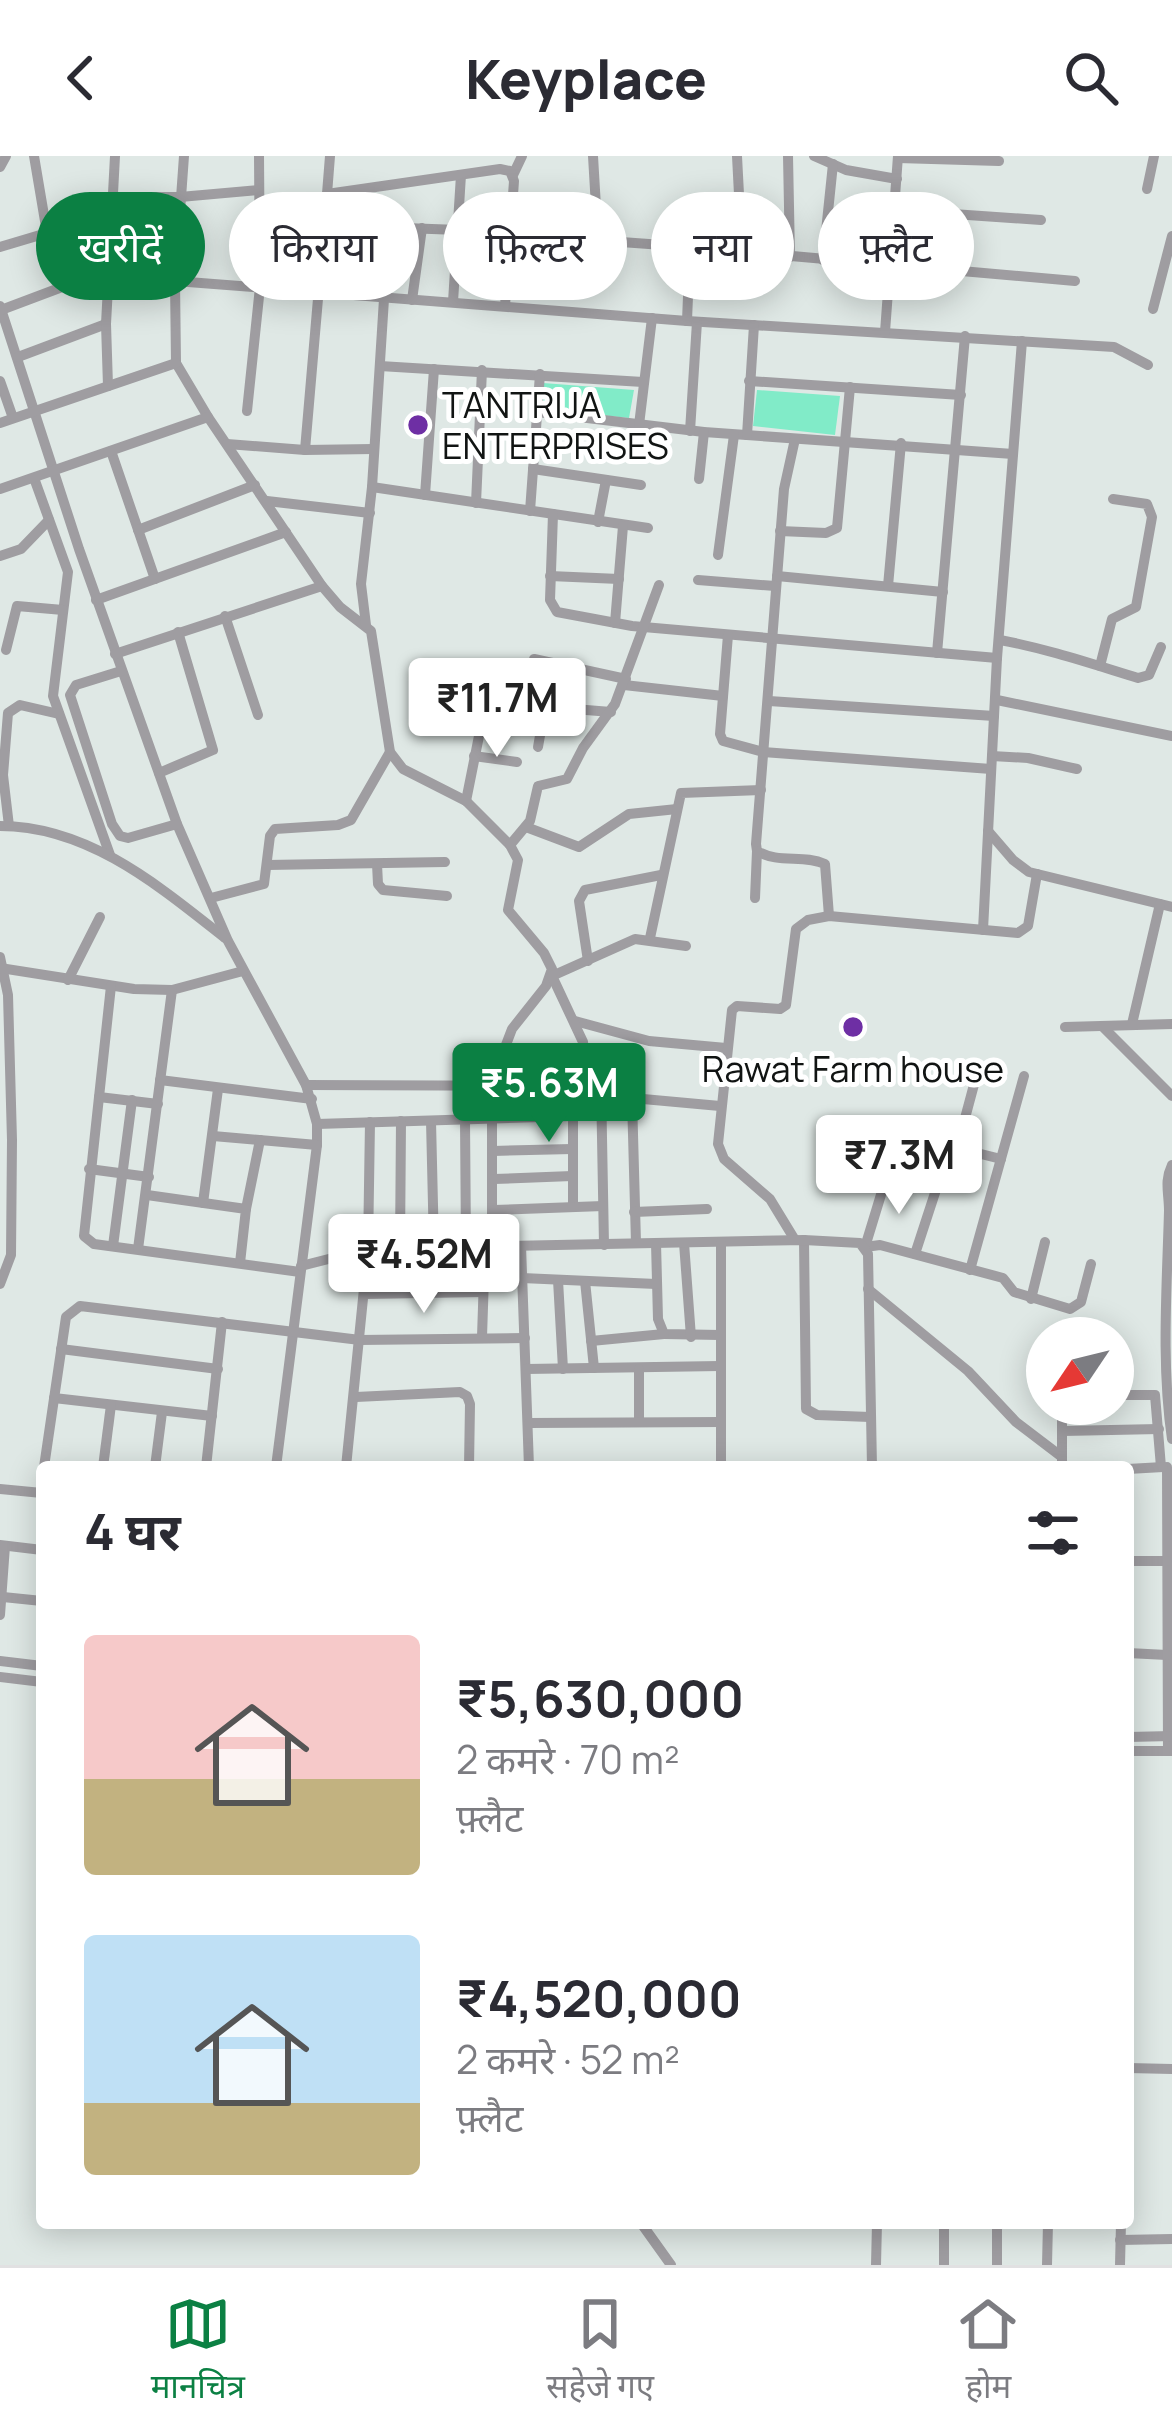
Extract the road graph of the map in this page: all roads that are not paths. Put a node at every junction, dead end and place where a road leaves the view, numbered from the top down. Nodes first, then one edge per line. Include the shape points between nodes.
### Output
1 (6, 156) edge
2 (34, 156) edge
3 (115, 156) edge
4 (184, 156) edge
5 (259, 156) edge
6 (330, 156) edge
7 (522, 156) edge
8 (593, 156) edge
9 (737, 156) edge
10 (788, 156) edge
11 (814, 156) edge
12 (1154, 156) edge
13 (898, 157) edge
14 (998, 161) dead end
15 (833, 164) junction
16 (0, 167) edge
17 (460, 175) junction
18 (513, 175) junction
19 (896, 179) junction
20 (1147, 189) dead end
21 (260, 190) joint
22 (40, 192) edge
23 (116, 192) edge
24 (180, 192) edge
25 (327, 192) edge
26 (341, 192) edge
27 (460, 192) edge
28 (512, 192) edge
29 (595, 192) edge
30 (739, 192) edge
31 (789, 192) edge
32 (830, 192) edge
33 (896, 192) edge
34 (205, 195) edge
35 (974, 215) edge
36 (1041, 220) dead end
37 (419, 229) edge
38 (422, 229) junction
39 (443, 230) edge
40 (36, 236) edge
41 (1172, 236) edge
42 (0, 247) edge
43 (419, 250) edge
44 (974, 273) edge
45 (1075, 281) dead end
46 (36, 295) edge
47 (108, 300) edge
48 (175, 300) edge
49 (259, 300) edge
50 (317, 300) edge
51 (384, 300) edge
52 (412, 300) edge
53 (506, 300) edge
54 (691, 300) edge
55 (887, 300) edge
56 (454, 302) joint
57 (505, 306) junction
58 (1, 308) edge
59 (1153, 309) dead end
60 (652, 318) junction
61 (692, 321) junction
62 (106, 324) junction
63 (754, 325) junction
64 (885, 332) junction
65 (965, 336) junction
66 (1022, 341) junction
67 (18, 357) junction
68 (176, 363) junction
69 (1148, 365) dead end
70 (380, 366) junction
71 (434, 369) junction
72 (482, 370) junction
73 (540, 374) junction
74 (0, 381) edge
75 (749, 381) junction
76 (643, 382) junction
77 (108, 386) junction
78 (850, 387) junction
79 (961, 395) junction
80 (247, 411) dead end
81 (537, 412) junction
82 (19, 417) edge
83 (208, 417) junction
84 (639, 424) junction
85 (697, 431) junction
86 (740, 435) junction
87 (795, 439) junction
88 (843, 441) junction
89 (901, 443) junction
90 (227, 444) junction
91 (957, 448) junction
92 (374, 449) junction
93 (305, 450) junction
94 (111, 451) junction
95 (1013, 454) junction
96 (533, 469) junction
97 (44, 475) junction
98 (699, 479) dead end
99 (606, 480) junction
100 (255, 485) junction
101 (641, 485) dead end
102 (372, 488) junction
103 (0, 489) edge
104 (425, 496) junction
105 (1113, 499) dead end
106 (267, 501) junction
107 (476, 503) junction
108 (530, 511) junction
109 (370, 513) junction
110 (553, 514) junction
111 (49, 520) junction
112 (598, 522) junction
113 (622, 526) junction
114 (648, 529) dead end
115 (138, 530) junction
116 (781, 531) junction
117 (286, 532) junction
118 (70, 552) junction
119 (718, 555) dead end
120 (0, 556) edge
121 (550, 576) junction
122 (155, 579) junction
123 (619, 579) junction
124 (698, 580) dead end
125 (776, 581) junction
126 (658, 585) dead end
127 (322, 586) junction
128 (889, 586) junction
129 (943, 592) junction
130 (97, 600) junction
131 (63, 610) junction
132 (226, 616) junction
133 (615, 623) junction
134 (366, 625) junction
135 (646, 627) junction
136 (178, 632) junction
137 (728, 635) junction
138 (770, 638) junction
139 (1000, 640) junction
140 (1161, 647) dead end
141 (6, 650) dead end
142 (937, 653) junction
143 (115, 654) junction
144 (534, 658) dead end
145 (997, 658) junction
146 (1100, 666) junction
147 (121, 671) junction
148 (625, 682) junction
149 (723, 696) junction
150 (997, 700) junction
151 (769, 701) junction
152 (484, 711) dead end
153 (65, 712) junction
154 (610, 712) junction
155 (258, 715) dead end
156 (994, 716) junction
157 (1172, 736) edge
158 (2, 746) edge
159 (538, 747) dead end
160 (390, 752) junction
161 (763, 752) junction
162 (474, 756) junction
163 (517, 762) dead end
164 (991, 762) junction
165 (1077, 770) dead end
166 (159, 772) junction
167 (2, 785) edge
168 (754, 790) junction
169 (466, 800) junction
170 (677, 809) junction
171 (177, 824) junction
172 (4, 826) edge
173 (526, 827) junction
174 (988, 831) junction
175 (510, 845) junction
176 (757, 851) junction
177 (110, 855) junction
178 (445, 862) dead end
179 (377, 863) junction
180 (267, 865) junction
181 (1037, 874) junction
182 (661, 875) junction
183 (447, 896) dead end
184 (211, 898) junction
185 (755, 898) dead end
186 (1166, 905) edge
187 (829, 916) junction
188 (100, 917) dead end
189 (983, 930) junction
190 (650, 938) junction
191 (228, 940) junction
192 (686, 946) dead end
193 (588, 961) junction
194 (2, 965) edge
195 (243, 971) junction
196 (552, 976) junction
197 (68, 980) junction
198 (111, 986) junction
199 (172, 990) junction
200 (575, 1021) junction
201 (1132, 1024) junction
202 (1172, 1024) edge
203 (1102, 1026) junction
204 (1065, 1027) dead end
205 (726, 1048) junction
206 (5, 1054) edge
207 (979, 1066) dead end
208 (1024, 1076) dead end
209 (5, 1078) edge
210 (160, 1080) junction
211 (573, 1084) junction
212 (594, 1084) junction
213 (306, 1085) junction
214 (494, 1085) junction
215 (218, 1089) junction
216 (1172, 1096) edge
217 (99, 1097) junction
218 (632, 1098) junction
219 (312, 1099) junction
220 (132, 1100) junction
221 (158, 1103) junction
222 (720, 1106) junction
223 (572, 1116) junction
224 (492, 1118) junction
225 (465, 1120) junction
226 (401, 1121) junction
227 (431, 1121) junction
228 (370, 1122) junction
229 (316, 1124) junction
230 (213, 1136) junction
231 (6, 1140) edge
232 (260, 1140) junction
233 (316, 1145) junction
234 (957, 1148) junction
235 (572, 1149) junction
236 (493, 1151) junction
237 (1001, 1159) junction
238 (1172, 1165) edge
239 (89, 1169) junction
240 (121, 1173) junction
241 (887, 1174) dead end
242 (572, 1176) junction
243 (149, 1177) junction
244 (494, 1180) junction
245 (147, 1196) junction
246 (203, 1203) junction
247 (603, 1206) junction
248 (573, 1207) junction
249 (246, 1209) junction
250 (707, 1209) dead end
251 (494, 1210) junction
252 (634, 1212) junction
253 (5, 1224) edge
254 (800, 1240) junction
255 (721, 1242) junction
256 (656, 1243) junction
257 (684, 1243) junction
258 (1046, 1243) dead end
259 (636, 1244) junction
260 (604, 1245) junction
261 (113, 1246) junction
262 (466, 1246) junction
263 (489, 1246) junction
264 (521, 1246) junction
265 (434, 1247) junction
266 (866, 1247) junction
267 (400, 1248) junction
268 (368, 1249) junction
269 (139, 1250) junction
270 (915, 1254) junction
271 (240, 1263) junction
272 (1091, 1264) dead end
273 (3, 1268) edge
274 (300, 1269) junction
275 (970, 1270) junction
276 (522, 1278) junction
277 (558, 1280) junction
278 (585, 1281) junction
279 (0, 1284) edge
280 (656, 1284) junction
281 (868, 1289) junction
282 (483, 1292) junction
283 (364, 1294) junction
284 (1031, 1299) junction
285 (222, 1322) junction
286 (292, 1330) junction
287 (664, 1334) junction
288 (720, 1335) junction
289 (482, 1337) junction
290 (691, 1337) junction
291 (525, 1338) junction
292 (360, 1340) junction
293 (591, 1341) junction
294 (61, 1349) junction
295 (720, 1366) junction
296 (594, 1368) junction
297 (218, 1369) junction
298 (563, 1369) junction
299 (526, 1370) junction
300 (639, 1370) junction
301 (1134, 1395) edge
302 (356, 1396) junction
303 (54, 1398) junction
304 (112, 1406) junction
305 (162, 1412) junction
306 (212, 1415) junction
307 (870, 1417) junction
308 (639, 1422) junction
309 (721, 1422) junction
310 (529, 1423) junction
311 (1063, 1425) edge
312 (1159, 1429) junction
313 (1063, 1431) junction
314 (1172, 1439) edge
315 (45, 1461) edge
316 (105, 1461) edge
317 (156, 1461) edge
318 (207, 1461) edge
319 (277, 1461) edge
320 (347, 1461) edge
321 (470, 1461) edge
322 (529, 1461) edge
323 (721, 1461) edge
324 (872, 1461) edge
325 (1061, 1461) edge
326 (1062, 1461) edge
327 (1167, 1467) edge
328 (1134, 1469) edge
329 (2, 1485) edge
330 (36, 1488) edge
331 (2, 1546) edge
332 (36, 1549) edge
333 (1134, 1561) edge
334 (1167, 1561) junction
335 (3, 1597) edge
336 (36, 1600) edge
337 (0, 1615) edge
338 (1134, 1653) edge
339 (1167, 1654) junction
340 (0, 1661) edge
341 (36, 1665) edge
342 (0, 1677) edge
343 (36, 1681) edge
344 (1170, 1736) edge
345 (1134, 1737) edge
346 (1134, 1751) edge
347 (1170, 1751) edge
348 (1134, 2068) edge
349 (1172, 2069) edge
350 (646, 2229) edge
351 (877, 2229) edge
352 (944, 2229) edge
353 (997, 2229) edge
354 (1048, 2229) edge
355 (1120, 2229) edge
356 (1120, 2240) junction
357 (1172, 2240) edge
358 (671, 2265) edge
359 (876, 2265) edge
360 (944, 2265) edge
361 (997, 2265) edge
362 (1047, 2265) edge
363 (1120, 2265) edge

1 - 16 street
2 - 22 street
3 - 23 street
4 - 24 street
5 - 21 street
6 - 25 street
7 - 18 street
8 - 29 street
9 - 30 street
10 - 31 street
11 - 15 street
12 - 20 street
13 - 14 street
13 - 19 street
15 - 19 street
15 - 32 street
17 - 18 street
17 - 26 street
17 - 27 street
18 - 28 street
19 - 33 street
21 - 34 street
35 - 36 street
37 - 38 street
38 - 39 street
38 - 43 street
40 - 42 street
41 - 59 street
44 - 45 street
46 - 58 street
47 - 62 street
48 - 68 street
49 - 80 street
50 - 93 street
51 - 70 street
52 - 56 street
53 - 57 street
54 - 61 street
55 - 64 street
56 - 57 street
57 - 60 street
58 - 67 street
60 - 61 street
60 - 76 street
61 - 63 street
61 - 85 street
62 - 67 street
62 - 77 street
63 - 64 street
63 - 75 street
64 - 65 street
65 - 66 street
65 - 79 street
66 - 69 street via 1114,347
66 - 95 street
67 - 82 street
68 - 77 street
68 - 83 street
70 - 71 street
70 - 92 street
71 - 72 street
71 - 104 street
72 - 73 street
72 - 107 street
73 - 76 street
73 - 81 street
74 - 82 street
75 - 78 street
75 - 86 street
76 - 84 street
77 - 82 street
78 - 79 street
78 - 88 street
79 - 91 street
81 - 84 street
81 - 96 street
82 - 97 street
83 - 90 street
83 - 94 street
84 - 85 street
85 - 86 street
85 - 98 street
86 - 87 street
86 - 119 street
87 - 88 street
87 - 116 street
88 - 89 street
88 - 116 street via 837,528
89 - 91 street
89 - 128 street
90 - 93 street
90 - 100 street
91 - 95 street
91 - 129 street
92 - 93 street
92 - 102 street
94 - 97 street
94 - 115 street
95 - 139 street
96 - 99 street
96 - 108 street
97 - 103 street
97 - 111 street
97 - 118 street
99 - 101 street
99 - 112 street
100 - 106 street
100 - 115 street
102 - 104 street
102 - 109 street
104 - 107 street
105 - 146 street via 1147,504 1152,517 1136,607 1112,619
106 - 109 street
106 - 117 street
107 - 108 street
108 - 110 street
109 - 134 street
110 - 112 street
110 - 121 street
111 - 118 street
111 - 120 street via 21,549
112 - 113 street
113 - 114 street
113 - 123 street
115 - 122 street
116 - 125 street
117 - 122 street
117 - 127 street
118 - 130 street
118 - 131 street
121 - 123 street
121 - 133 street via 557,612
122 - 130 street
123 - 133 street
124 - 125 street
125 - 128 street
125 - 138 street
126 - 135 street
127 - 132 street
127 - 134 street
128 - 129 street
129 - 142 street
130 - 143 street
131 - 141 street via 16,607
131 - 153 street via 52,688
132 - 136 street
132 - 155 street
133 - 135 street
134 - 160 street
135 - 137 street
135 - 148 street
136 - 143 street
136 - 166 street via 213,750
137 - 138 street
137 - 149 street
138 - 142 street
138 - 151 street
139 - 145 street
139 - 146 street
140 - 146 street via 1144,678
142 - 145 street
143 - 147 street
144 - 148 street
145 - 150 street
147 - 153 street via 73,687
147 - 166 street
148 - 149 street
148 - 154 street
149 - 161 street via 721,738
150 - 156 street
150 - 157 street
151 - 156 street
151 - 161 street
152 - 162 street
153 - 158 street via 14,707
153 - 171 street via 119,836
153 - 177 street
154 - 159 street via 549,707
154 - 173 street via 567,779 538,786
156 - 164 street
158 - 167 street
160 - 169 street via 404,770
160 - 180 street via 351,820 275,829
161 - 164 street
161 - 168 street
162 - 163 street
162 - 169 street
164 - 165 street via 1024,758
164 - 174 street
166 - 171 street
167 - 172 street
168 - 170 street via 681,794
168 - 176 street
169 - 175 street
170 - 173 street via 623,816 579,847
170 - 182 street
171 - 184 street
172 - 177 street
173 - 175 street
174 - 181 street
174 - 189 street
175 - 196 street via 518,868 508,910 544,953
176 - 185 street
176 - 187 street via 825,864
177 - 191 street
178 - 179 street
179 - 180 street
179 - 183 street via 383,890
180 - 184 street via 261,887
181 - 186 street
181 - 189 street via 1024,932
182 - 190 street
182 - 193 street via 585,890 578,902
184 - 191 street
186 - 201 street
187 - 189 street
187 - 205 street via 796,929 786,1005 737,1006
188 - 197 street
190 - 192 street
190 - 193 street
191 - 195 street
193 - 196 street
194 - 197 street
194 - 206 street
195 - 199 street
195 - 213 street
196 - 200 street
196 - 214 street via 512,1029
197 - 198 street
198 - 199 street
198 - 217 street
199 - 210 street
200 - 205 street via 649,1041
200 - 212 street
201 - 202 street
201 - 203 street
203 - 204 street
203 - 216 street
205 - 222 street
206 - 209 street
207 - 234 street
208 - 237 street
209 - 231 street
210 - 215 street
210 - 221 street
211 - 212 street
211 - 214 street
211 - 223 street
212 - 218 street via 622,1086
212 - 247 street
213 - 214 street
213 - 219 street
214 - 224 street
215 - 219 street
215 - 230 street
217 - 220 street
217 - 239 street
218 - 222 street
218 - 252 street
219 - 229 street
220 - 221 street
220 - 240 street
221 - 243 street
222 - 254 street via 720,1153
223 - 224 street
223 - 235 street
224 - 225 street
224 - 236 street
225 - 227 street
225 - 262 street
226 - 227 street
226 - 228 street
226 - 267 street
227 - 265 street
228 - 229 street
228 - 268 street
229 - 233 street
230 - 232 street
230 - 246 street
231 - 253 street
232 - 233 street
232 - 249 street
233 - 274 street
234 - 237 street
234 - 270 street via 946,1154
235 - 236 street
235 - 242 street
236 - 244 street
237 - 275 street
238 - 314 street via 1165,1274
239 - 240 street
239 - 261 street via 84,1236
240 - 243 street
240 - 261 street
241 - 266 street
242 - 244 street
242 - 248 street
243 - 245 street
244 - 251 street
245 - 246 street
245 - 269 street
246 - 249 street
247 - 248 street
247 - 260 street
248 - 251 street
249 - 271 street
250 - 252 street
251 - 263 street
252 - 259 street
253 - 273 street via 10,1255
254 - 255 street
254 - 266 street
254 - 307 street via 806,1409
255 - 257 street
255 - 288 street
256 - 257 street
256 - 259 street
256 - 280 street
257 - 290 street
258 - 284 street
259 - 260 street
260 - 264 street
261 - 269 street
262 - 263 street
262 - 265 street
263 - 264 street
263 - 282 street
264 - 276 street
265 - 267 street
266 - 270 street
266 - 281 street
267 - 268 street
268 - 274 street
268 - 283 street
269 - 271 street
270 - 275 street
271 - 274 street
272 - 284 street via 1078,1306
273 - 279 street
274 - 286 street
275 - 284 street via 1003,1278
276 - 277 street
276 - 291 street
277 - 278 street
277 - 298 street
278 - 280 street
278 - 293 street
280 - 287 street
281 - 307 street
281 - 325 street
282 - 283 street
282 - 289 street
283 - 292 street
285 - 286 street
285 - 294 street via 80,1306 66,1317
285 - 297 street
286 - 292 street
286 - 319 street
287 - 290 street
287 - 293 street
288 - 290 street
288 - 295 street
289 - 291 street
289 - 292 street
291 - 299 street
292 - 302 street
293 - 296 street
294 - 297 street
294 - 303 street
295 - 300 street
295 - 309 street
296 - 298 street
296 - 300 street
297 - 306 street
298 - 299 street
299 - 310 street
300 - 308 street
301 - 312 street via 1155,1395
302 - 320 street
302 - 321 street via 460,1392 470,1404
303 - 304 street
303 - 315 street
304 - 305 street
304 - 316 street
305 - 306 street
305 - 317 street
306 - 318 street
307 - 324 street
308 - 309 street
308 - 310 street
309 - 323 street
310 - 322 street
311 - 313 street
312 - 313 street
312 - 327 street
313 - 326 street
327 - 328 street
327 - 334 street
329 - 330 street
331 - 332 street
331 - 335 street
333 - 334 street
334 - 339 street
335 - 336 street
335 - 337 street
338 - 339 street
339 - 344 street
340 - 341 street
342 - 343 street
344 - 345 street
344 - 347 street
346 - 347 street
348 - 349 street
350 - 358 street
351 - 359 street
352 - 360 street
353 - 361 street
354 - 362 street
355 - 356 street
356 - 357 street
356 - 363 street

